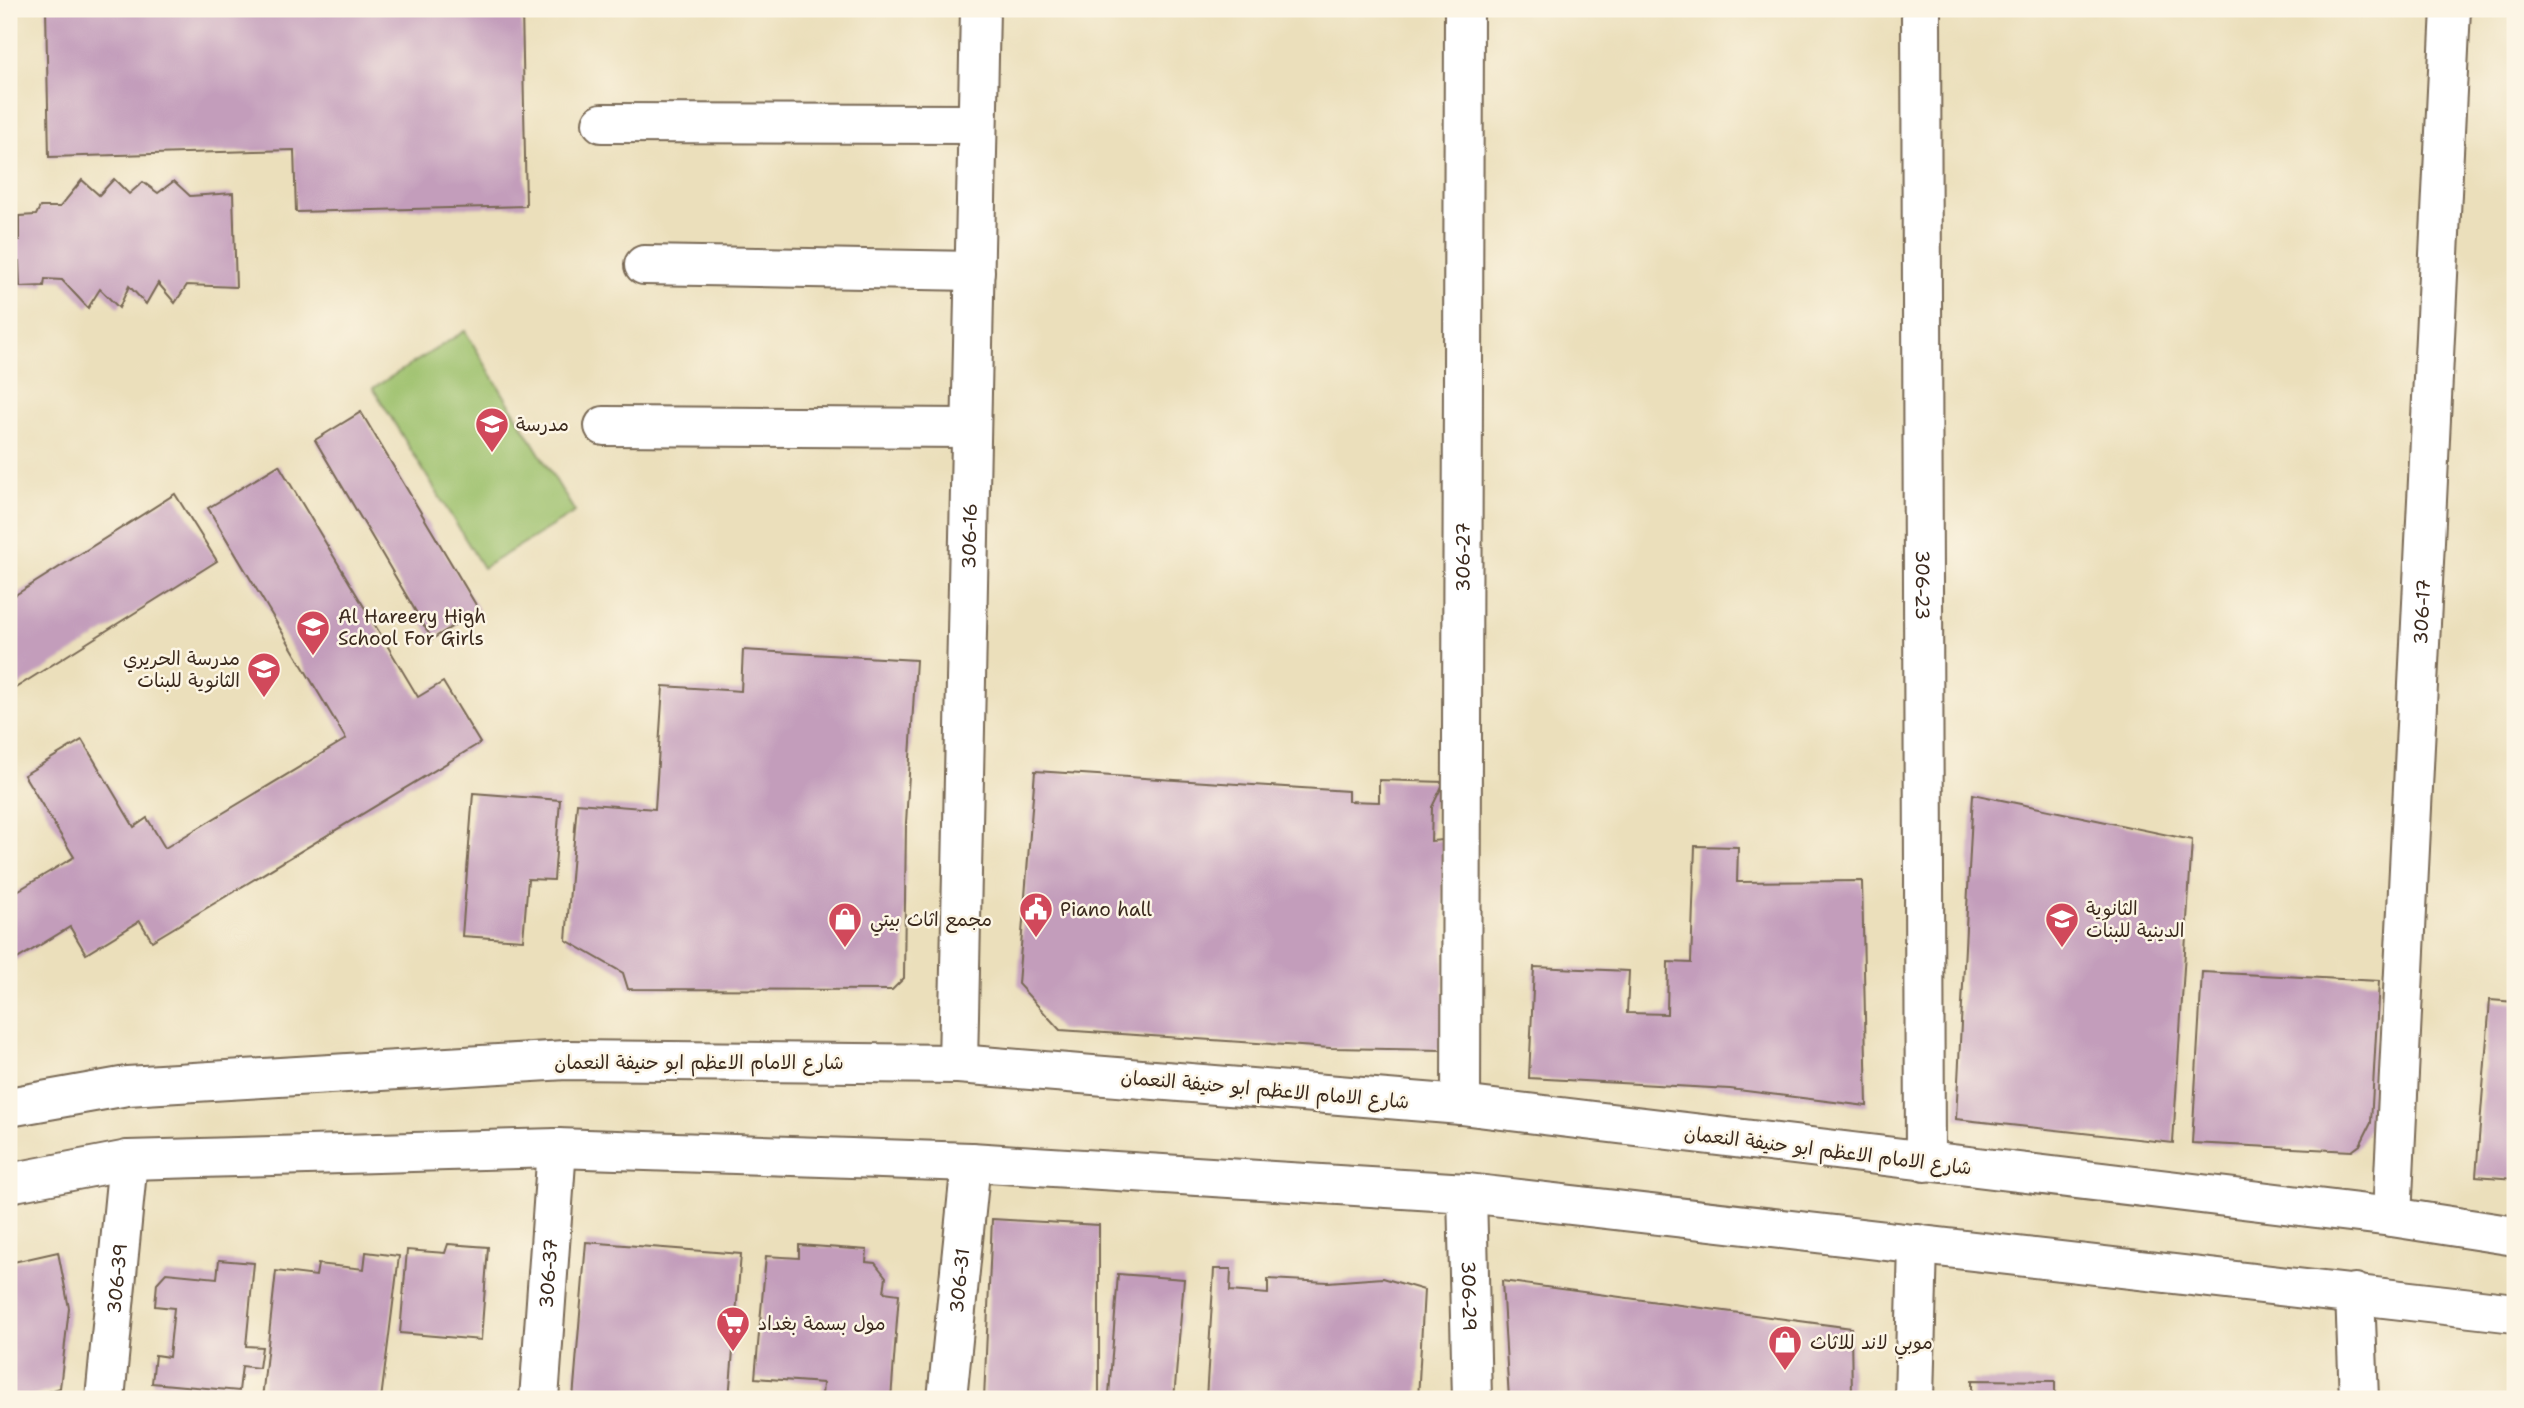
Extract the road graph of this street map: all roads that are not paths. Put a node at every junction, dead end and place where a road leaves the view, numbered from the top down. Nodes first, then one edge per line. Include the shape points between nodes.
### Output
1 (980, 9) edge
2 (1464, 9) edge
3 (1921, 9) edge
4 (2451, 9) edge
5 (602, 122) dead end
6 (978, 124) junction
7 (644, 265) dead end
8 (975, 271) junction
9 (604, 426) dead end
10 (971, 429) junction
11 (958, 1064) junction
12 (1461, 1105) junction
13 (9, 1107) edge
14 (557, 1148) junction
15 (128, 1160) junction
16 (971, 1162) junction
17 (1925, 1162) junction
18 (9, 1183) edge
19 (1467, 1193) junction
20 (2392, 1217) junction
21 (2515, 1236) edge
22 (1918, 1244) junction
23 (2355, 1293) junction
24 (2515, 1313) edge
25 (105, 1399) edge
26 (539, 1399) edge
27 (947, 1399) edge
28 (1472, 1399) edge
29 (1914, 1399) edge
30 (2359, 1399) edge

1 - 6 street, 306-16
2 - 12 street, 306-27
3 - 17 street, 306-23
4 - 20 street, 306-17
5 - 6 street
6 - 8 street, 306-16
7 - 8 street
8 - 10 street, 306-16
9 - 10 street
10 - 11 street, 306-16
11 - 12 street, شارع الامام الاعظم ابو حنيفة النعمان
11 - 13 street, شارع الامام الاعظم ابو حنيفة النعمان via 566,1060 127,1086
12 - 17 street, شارع الامام الاعظم ابو حنيفة النعمان
14 - 15 street
14 - 16 street
14 - 26 street, 306-37
15 - 18 street
15 - 25 street, 306-39
16 - 19 street
16 - 27 street, 306-31
17 - 20 street, شارع الامام الاعظم ابو حنيفة النعمان
19 - 22 street
19 - 28 street, 306-29
20 - 21 street, شارع الامام الاعظم ابو حنيفة النعمان
22 - 23 street
22 - 29 street
23 - 24 street
23 - 30 street

